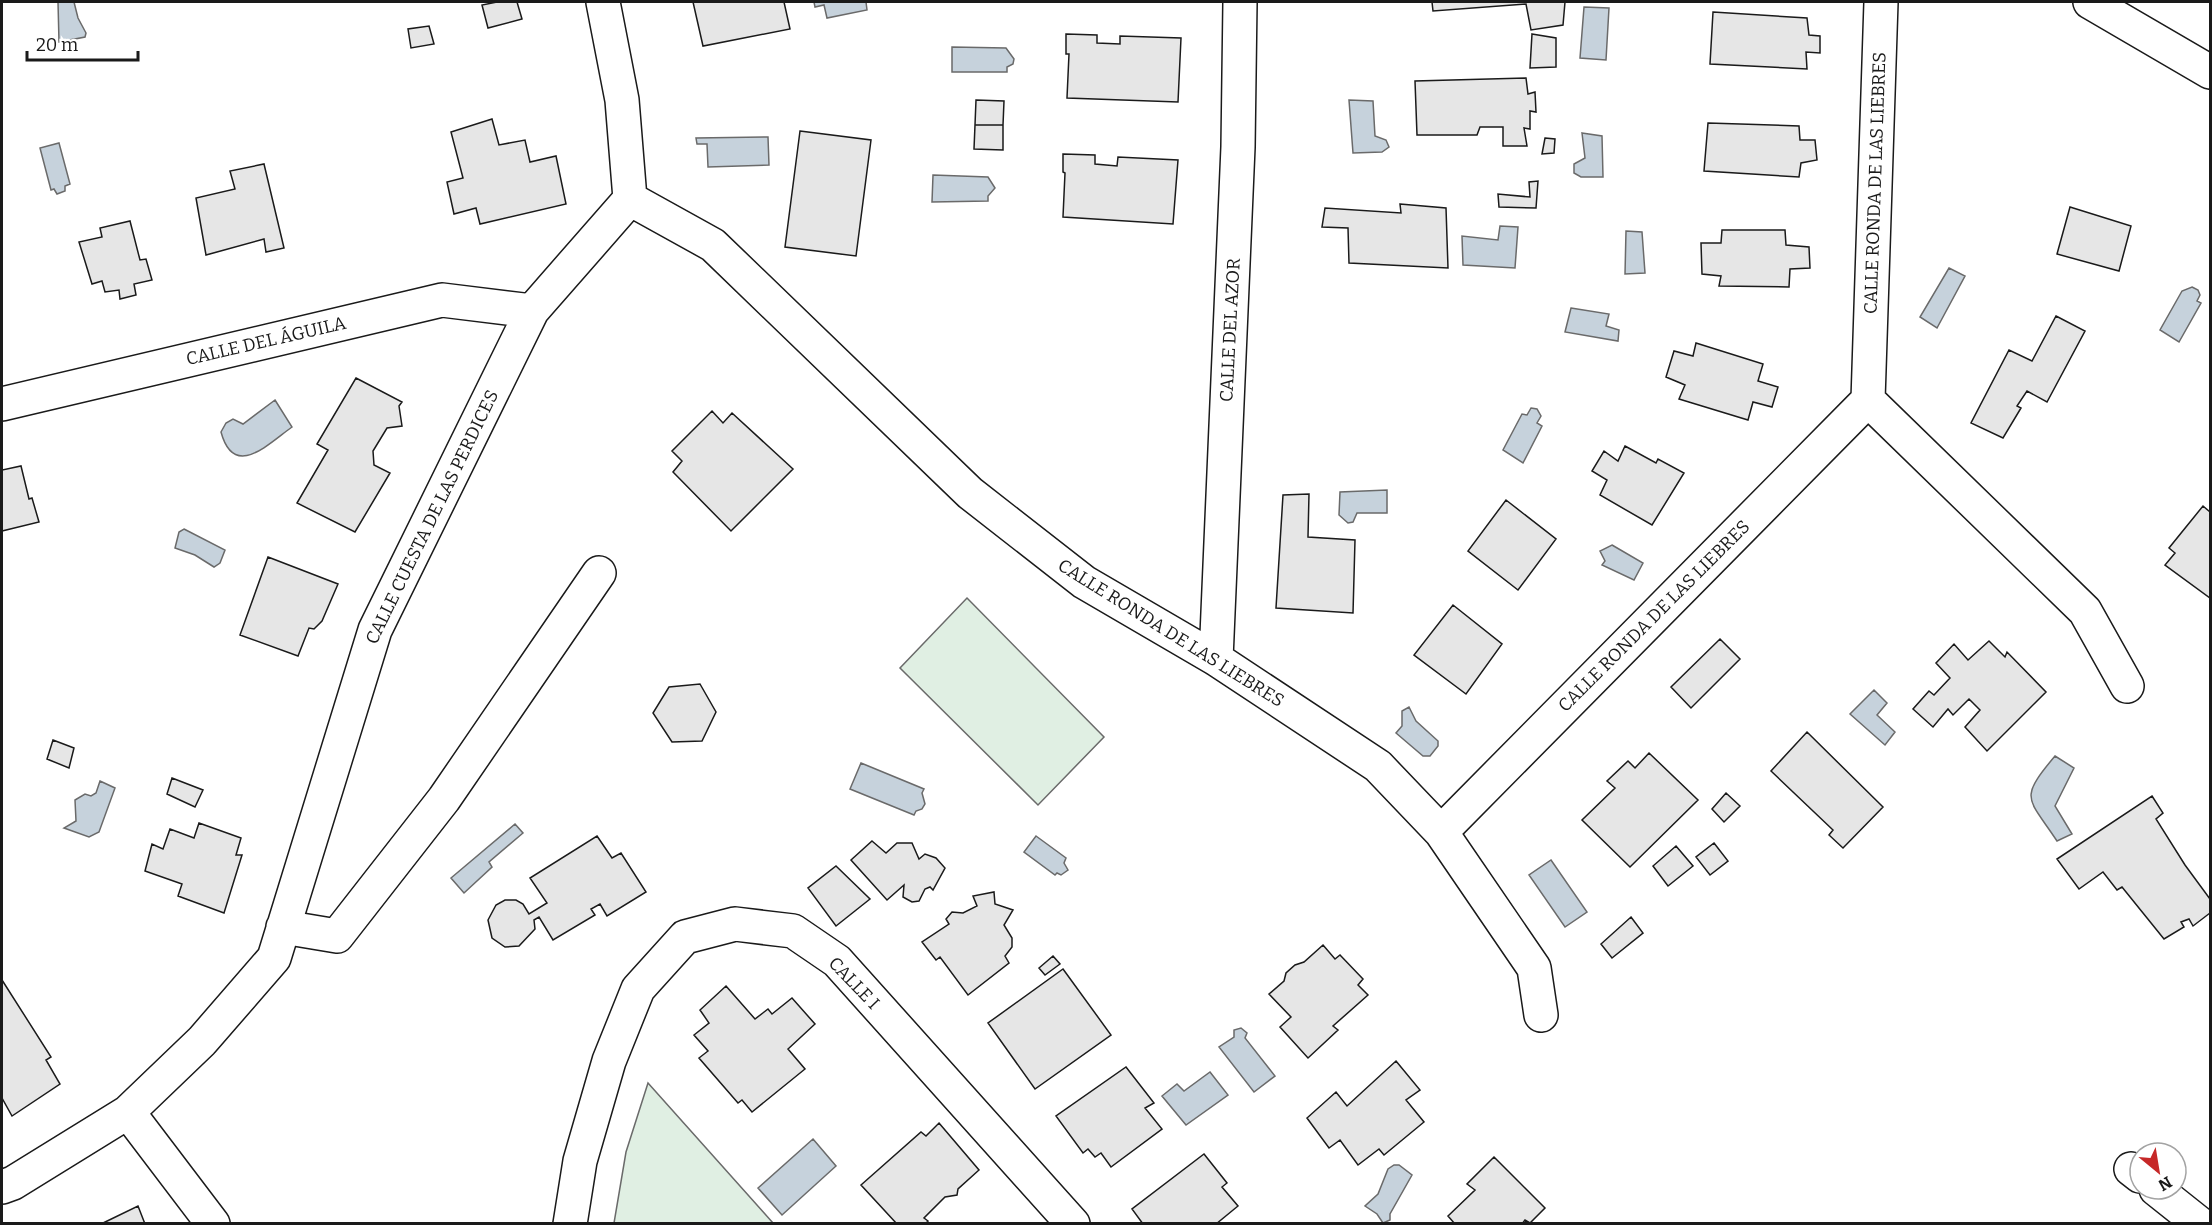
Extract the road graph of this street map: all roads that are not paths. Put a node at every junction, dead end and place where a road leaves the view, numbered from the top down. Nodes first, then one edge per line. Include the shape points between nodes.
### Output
1 (603, 2) edge
2 (1240, 2) edge
3 (1881, 2) edge
4 (2090, 2) edge
5 (2211, 72) edge
6 (630, 199) junction
7 (532, 311) junction
8 (1868, 400) junction
9 (2, 404) edge
10 (599, 573) dead end
11 (1216, 659) junction
12 (2127, 686) dead end
13 (1441, 832) junction
14 (283, 927) junction
15 (1541, 1015) dead end
16 (128, 1112) junction
17 (2, 1187) edge
18 (2171, 1201) edge
19 (213, 1224) edge
20 (570, 1224) edge
21 (1072, 1224) edge
22 (2200, 1224) edge

1 - 6 street via 622,100
2 - 11 street, CALLE DEL AZOR via 1238,147
3 - 8 street, CALLE RONDA DE LAS LIEBRES
4 - 5 street
6 - 7 street, CALLE CUESTA DE LAS PERDICES
6 - 11 street, CALLE RONDA DE LAS LIEBRES via 713,245 969,493 1084,582
7 - 9 street, CALLE DEL ÁGUILA via 442,300
7 - 14 street, CALLE CUESTA DE LAS PERDICES via 375,630
8 - 12 street via 2085,611
8 - 13 street, CALLE RONDA DE LAS LIEBRES
10 - 14 street via 444,799 337,936
11 - 13 street, CALLE RONDA DE LAS LIEBRES via 1378,766
13 - 15 street, CALLE RONDA DE LAS LIEBRES via 1534,968
14 - 16 street, CALLE CUESTA DE LAS PERDICES via 274,958 202,1041
16 - 17 street, CALLE CUESTA DE LAS PERDICES
16 - 19 street
18 - 22 street
20 - 21 street, CALLE I via 580,1161 609,1061 638,989 685,937 735,924 793,931 837,961

